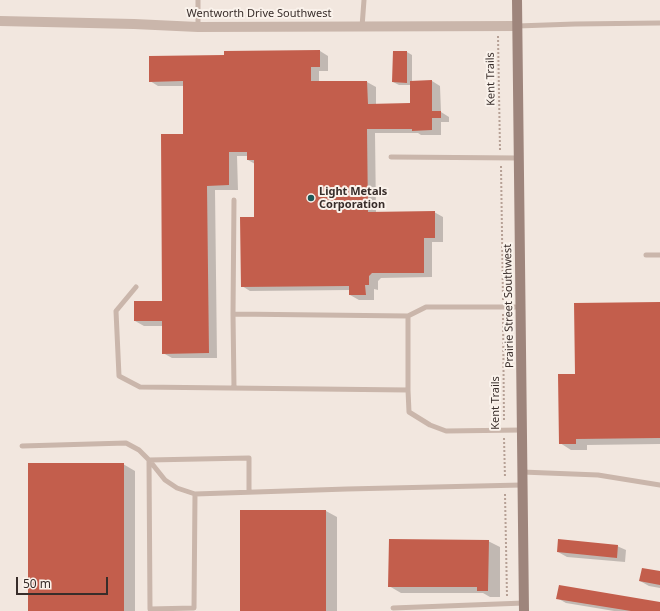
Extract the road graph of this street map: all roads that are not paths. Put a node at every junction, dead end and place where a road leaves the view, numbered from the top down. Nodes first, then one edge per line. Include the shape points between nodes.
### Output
1 (198, 0) edge
2 (364, 0) edge
3 (517, 0) edge
4 (0, 21) edge
5 (660, 24) edge
6 (517, 26) junction
7 (198, 27) junction
8 (362, 27) junction
9 (391, 157) dead end
10 (519, 158) junction
11 (234, 200) dead end
12 (646, 255) dead end
13 (660, 255) edge
14 (136, 287) dead end
15 (521, 307) junction
16 (233, 314) junction
17 (408, 316) junction
18 (234, 388) junction
19 (408, 390) junction
20 (522, 430) junction
21 (22, 446) dead end
22 (149, 460) junction
23 (522, 472) junction
24 (522, 485) junction
25 (660, 485) edge
26 (249, 492) junction
27 (195, 494) junction
28 (524, 607) edge
29 (392, 608) dead end

1 - 7 lane
2 - 8 lane
3 - 6 street, Prairie Street Southwest
4 - 7 street, Wentworth Drive Southwest
5 - 6 lane
6 - 8 street, Wentworth Drive Southwest
6 - 10 street, Prairie Street Southwest
7 - 8 street, Wentworth Drive Southwest
9 - 10 lane
10 - 15 street, Prairie Street Southwest
11 - 16 lane
12 - 13 lane
14 - 18 lane via 116,311 119,376 140,387
15 - 17 lane via 426,307
15 - 20 street, Prairie Street Southwest
16 - 17 lane
16 - 18 lane
17 - 19 lane
18 - 19 lane
19 - 20 lane via 409,412 446,431
20 - 23 street, Prairie Street Southwest
21 - 22 lane via 126,444 139,450
22 - 26 lane via 249,458
22 - 27 lane via 165,480 177,488
22 - 27 lane via 150,609 194,608
23 - 24 street, Prairie Street Southwest
23 - 25 lane via 598,474
24 - 26 lane
24 - 28 street, Prairie Street Southwest
26 - 27 lane
28 - 29 lane via 508,604

